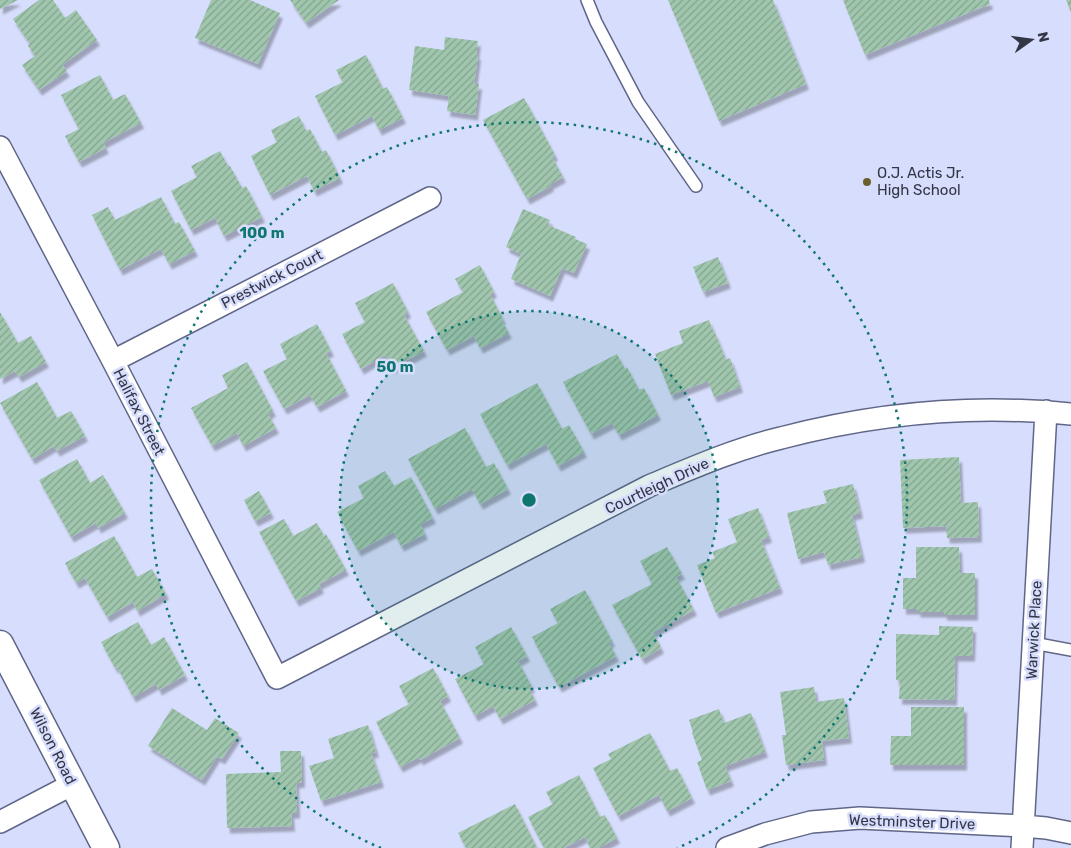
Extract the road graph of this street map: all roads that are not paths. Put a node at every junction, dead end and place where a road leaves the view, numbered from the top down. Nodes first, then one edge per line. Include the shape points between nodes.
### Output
1 (587, 0) edge
2 (0, 147) edge
3 (696, 186) dead end
4 (430, 198) dead end
5 (113, 361) junction
6 (1046, 411) junction
7 (1071, 414) edge
8 (1033, 643) junction
9 (0, 644) edge
10 (1071, 650) edge
11 (277, 678) joint
12 (73, 784) junction
13 (0, 822) edge
14 (1024, 826) junction
15 (1071, 833) edge
16 (106, 848) edge
17 (727, 848) edge
18 (1022, 848) edge

1 - 3 lane via 638,102
2 - 5 street, Halifax Street
4 - 5 street, Prestwick Court
5 - 11 street, Halifax Street
6 - 7 street, Courtleigh Drive
6 - 8 street, Warwick Place
6 - 11 street, Courtleigh Drive via 983,409 913,413 848,422 780,438 713,460 649,486
8 - 10 lane
8 - 14 street, Warwick Place
9 - 12 street, Wilson Road
12 - 13 street
12 - 16 street, Wilson Road
14 - 15 street, Westminster Drive
14 - 17 street, Westminster Drive via 860,818 812,822
14 - 18 street, Warwick Place

